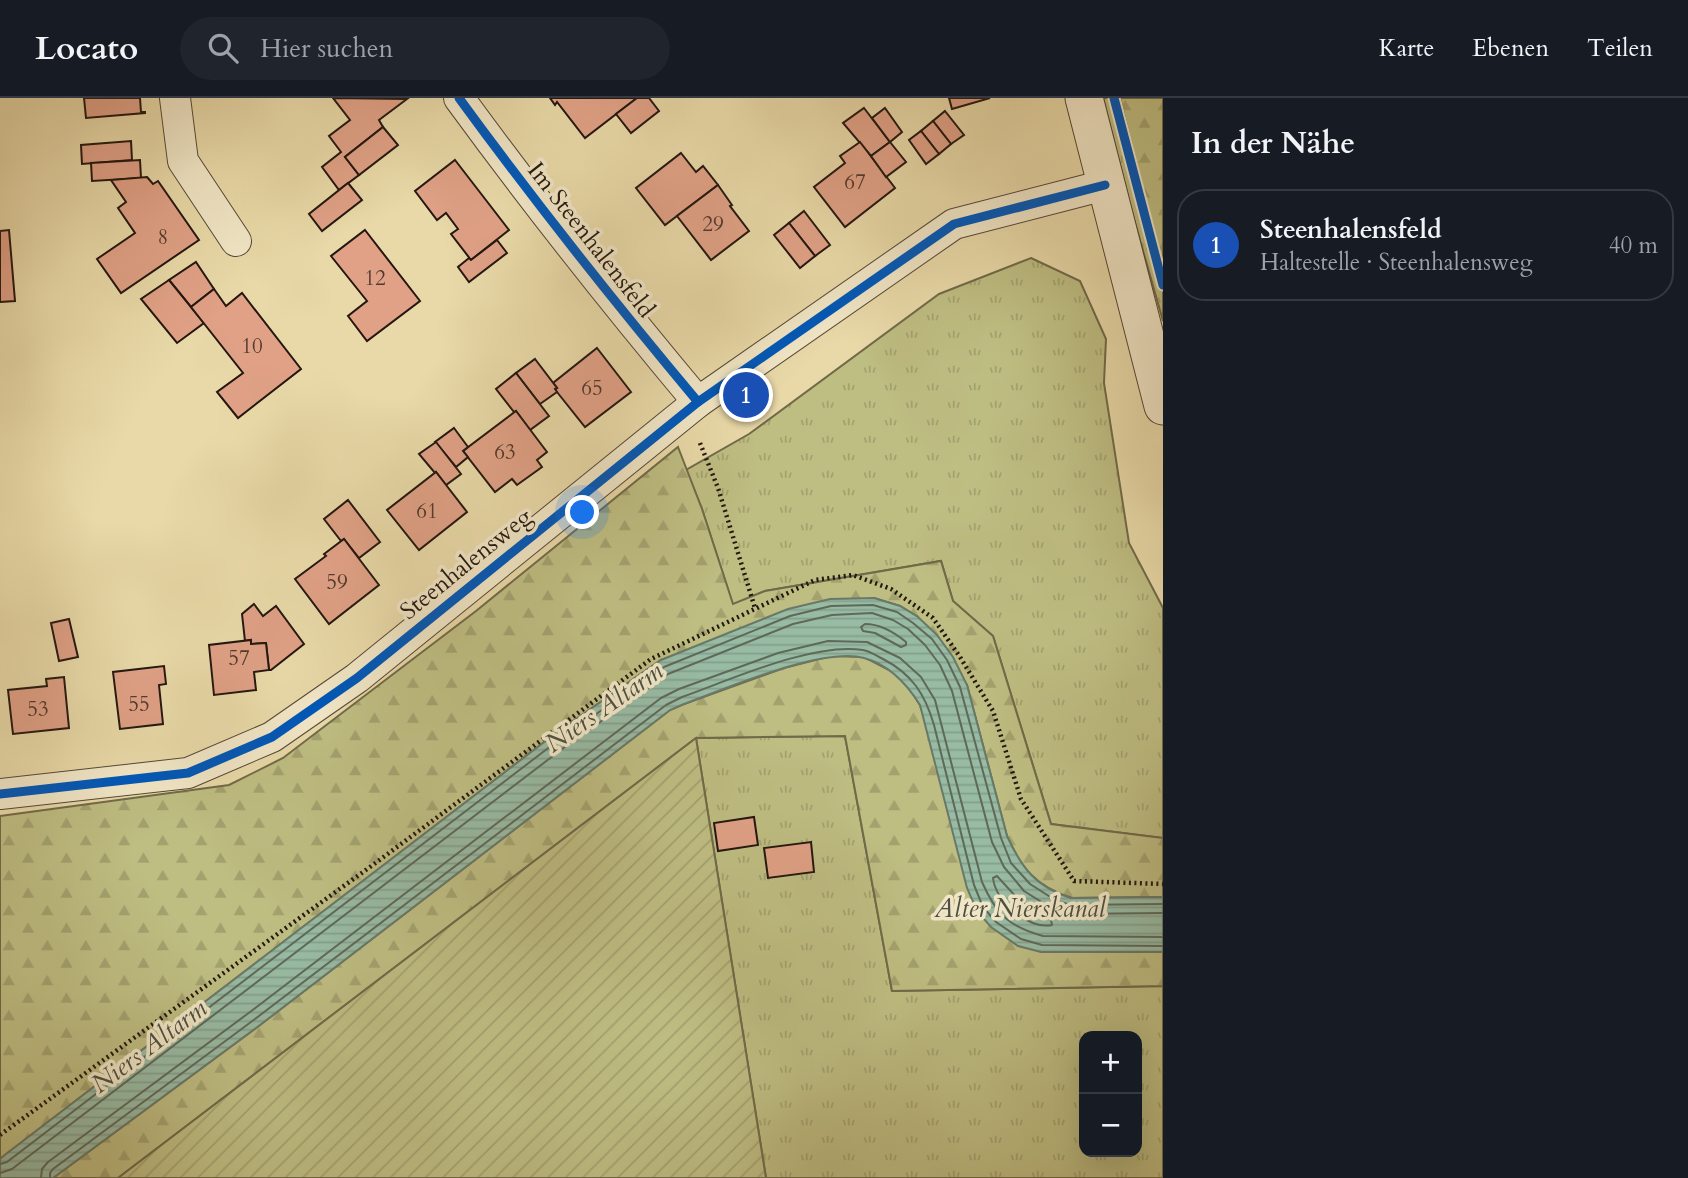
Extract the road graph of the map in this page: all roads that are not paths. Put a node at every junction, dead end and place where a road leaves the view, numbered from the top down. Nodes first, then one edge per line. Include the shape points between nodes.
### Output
1 (175, 98) edge
2 (459, 98) edge
3 (1084, 98) edge
4 (1105, 185) junction
5 (236, 241) dead end
6 (1163, 406) edge
7 (692, 407) junction
8 (0, 794) edge

1 - 5 street via 183,160
2 - 7 street, Im Steenhalensfeld
3 - 4 street
4 - 6 street
4 - 7 street, Steenhalensweg via 954,224
7 - 8 street, Steenhalensweg via 357,678 272,737 188,774

